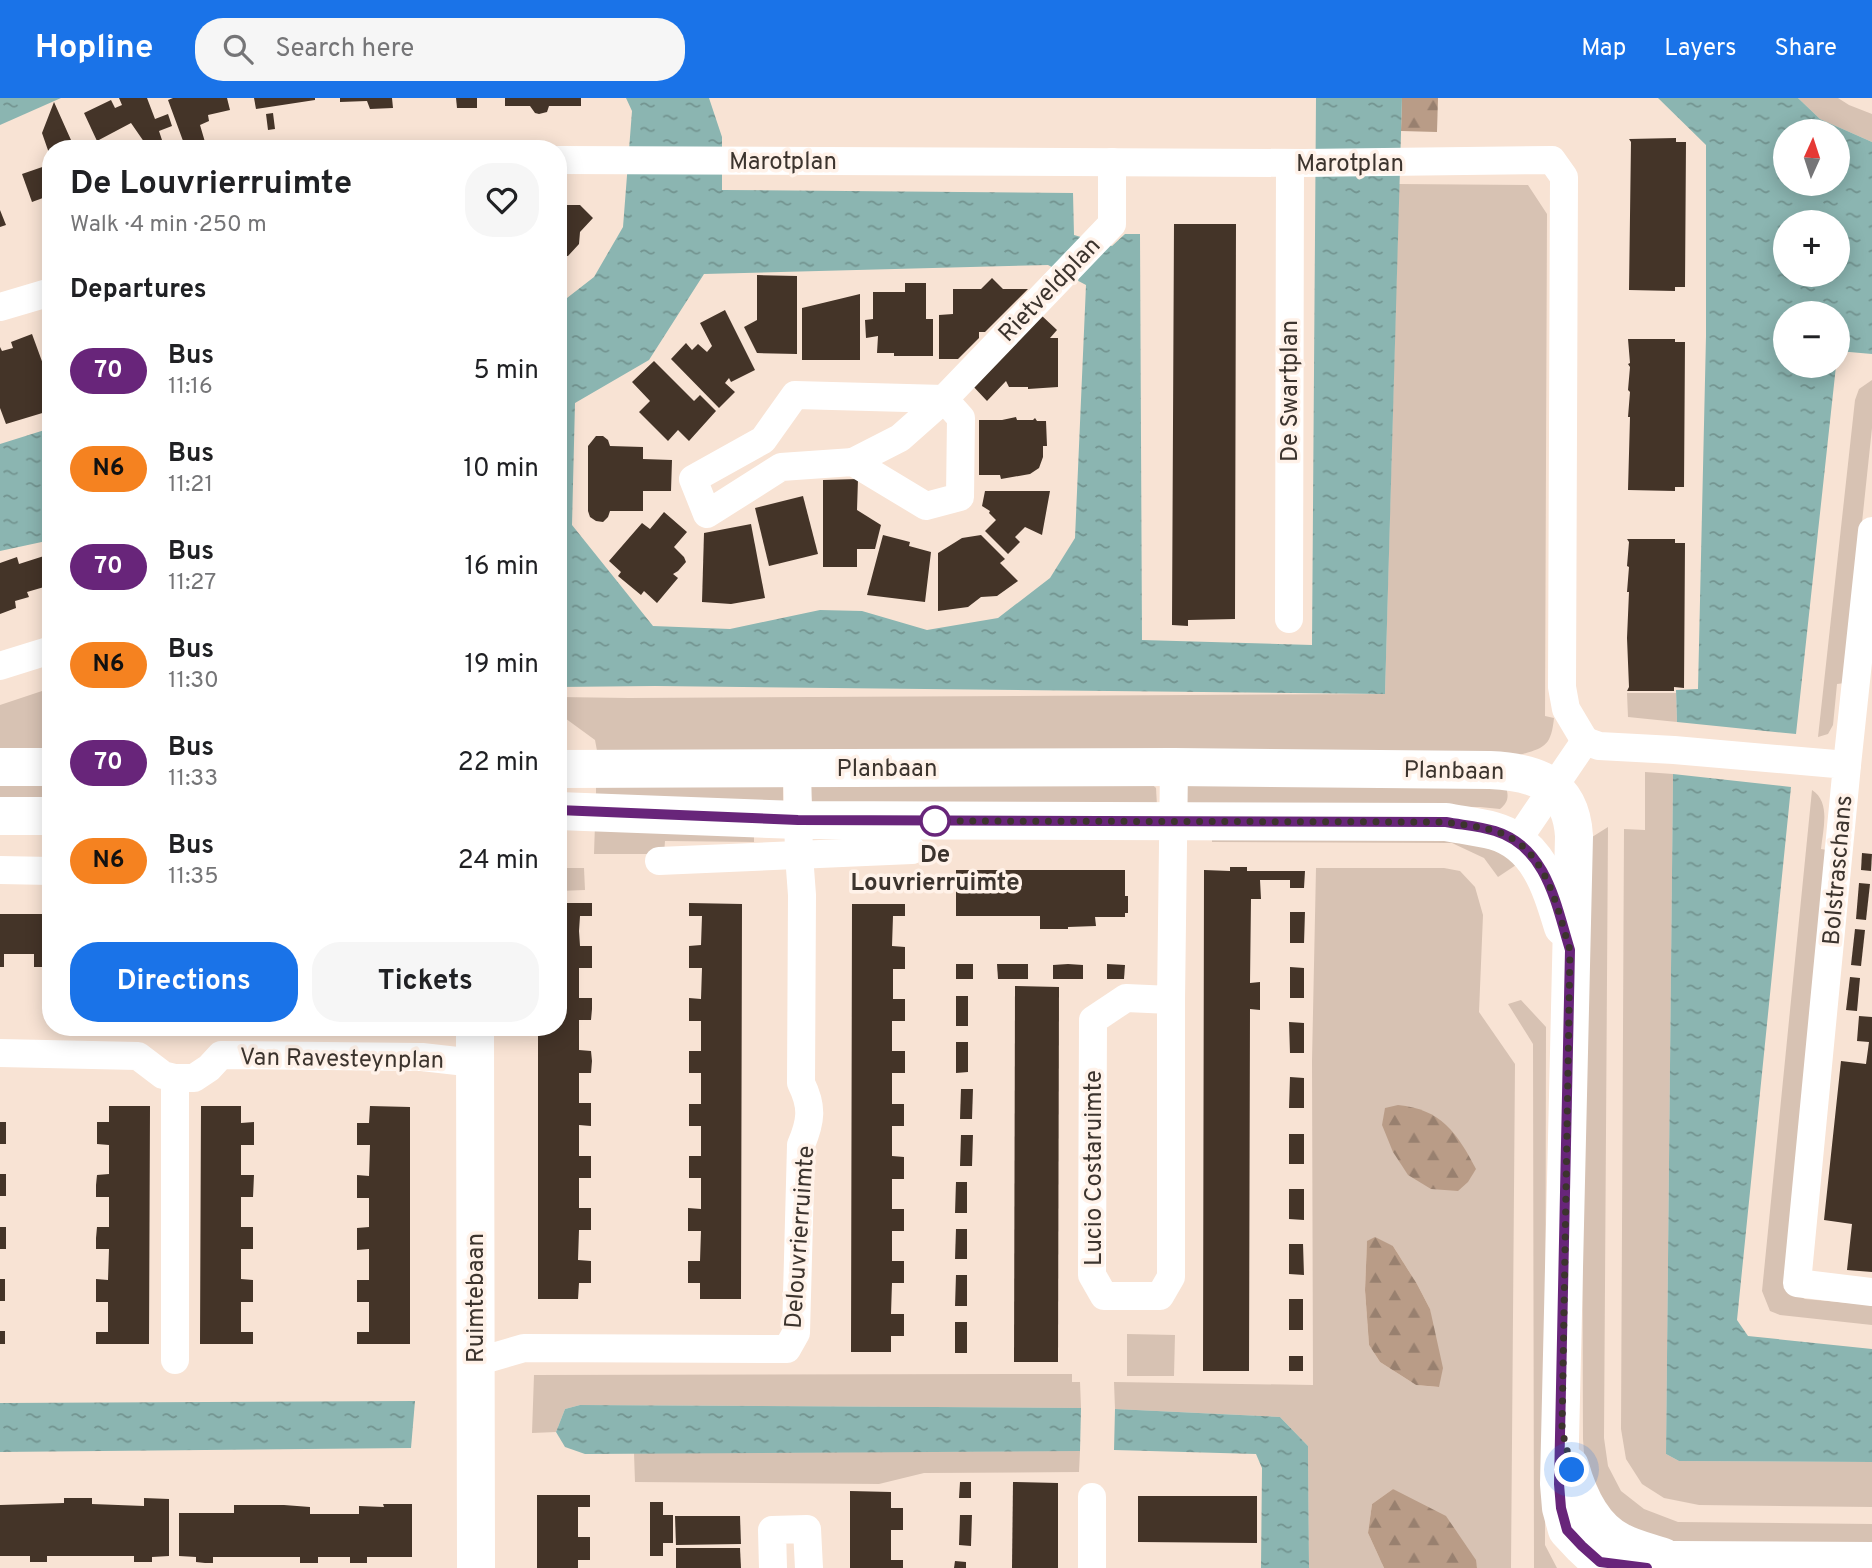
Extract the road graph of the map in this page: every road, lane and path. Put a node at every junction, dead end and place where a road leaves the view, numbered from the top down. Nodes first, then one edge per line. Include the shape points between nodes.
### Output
1 (567, 160) edge
2 (1112, 162) junction
3 (1297, 163) junction
4 (42, 295) edge
5 (0, 307) edge
6 (944, 399) junction
7 (763, 440) junction
8 (853, 462) junction
9 (781, 467) junction
10 (1872, 531) edge
11 (1289, 619) dead end
12 (42, 653) edge
13 (0, 666) edge
14 (1585, 741) junction
15 (1847, 765) junction
16 (0, 767) edge
17 (42, 767) edge
18 (1174, 767) junction
19 (567, 769) edge
20 (797, 769) junction
21 (1555, 787) junction
22 (567, 812) edge
23 (0, 816) edge
24 (42, 816) edge
25 (1173, 821) junction
26 (798, 837) junction
27 (1517, 841) junction
28 (912, 850) dead end
29 (659, 861) dead end
30 (0, 870) edge
31 (42, 870) edge
32 (1570, 950) junction
33 (1171, 1000) junction
34 (475, 1045) edge
35 (0, 1053) edge
36 (175, 1078) junction
37 (1872, 1292) edge
38 (175, 1360) dead end
39 (476, 1362) junction
40 (1092, 1497) dead end
41 (1872, 1561) edge
42 (1657, 1565) edge
43 (476, 1568) edge
44 (773, 1568) edge
45 (809, 1568) edge
46 (1092, 1568) edge

1 - 2 street, Marotplan
2 - 3 street, Marotplan
2 - 6 street, Rietveldplan via 1112,224
3 - 11 street, De Swartplan
3 - 14 street, Marotplan via 1552,160 1564,177 1563,687 1566,709
4 - 5 street
6 - 7 street, Rietveldplan via 795,395
6 - 8 street, Rietveldplan via 900,438
6 - 8 street via 961,418 960,496 926,506
7 - 9 street
7 - 9 street, Rietveldplan via 693,479 707,514
8 - 9 street, Rietveldplan
10 - 15 street
12 - 13 street
14 - 15 street, Bolstraschans via 1599,746
14 - 21 street
15 - 37 street, Bolstraschans via 1797,1283
16 - 17 street
18 - 20 street, Planbaan
18 - 21 street, Planbaan via 1517,771
18 - 25 street, Lucio Costaruimte
19 - 20 street, Planbaan
20 - 26 street, Delouvrierruimte
21 - 27 street
21 - 32 street via 1573,820
22 - 26 street
23 - 24 street
25 - 26 street
25 - 27 street via 1446,822 1496,831
25 - 33 street, Lucio Costaruimte
26 - 28 street
26 - 29 street
26 - 39 street, Delouvrierruimte via 803,895 801,1083 809,1099 809,1124 801,1145 796,1333 787,1349 524,1348
27 - 32 street via 1542,869
30 - 31 street
32 - 42 street via 1562,1430 1577,1490 1597,1523
33 - 33 street, Lucio Costaruimte via 1171,1278 1160,1296 1104,1296 1092,1275 1093,1020 1126,998
34 - 36 street, Van Ravesteynplan via 422,1057 221,1055 194,1078
34 - 39 street, Ruimtebaan
35 - 36 street via 138,1056 163,1075
36 - 38 street
39 - 43 street, Ruimtebaan
40 - 46 street
41 - 42 street
44 - 45 street via 772,1530 807,1529

